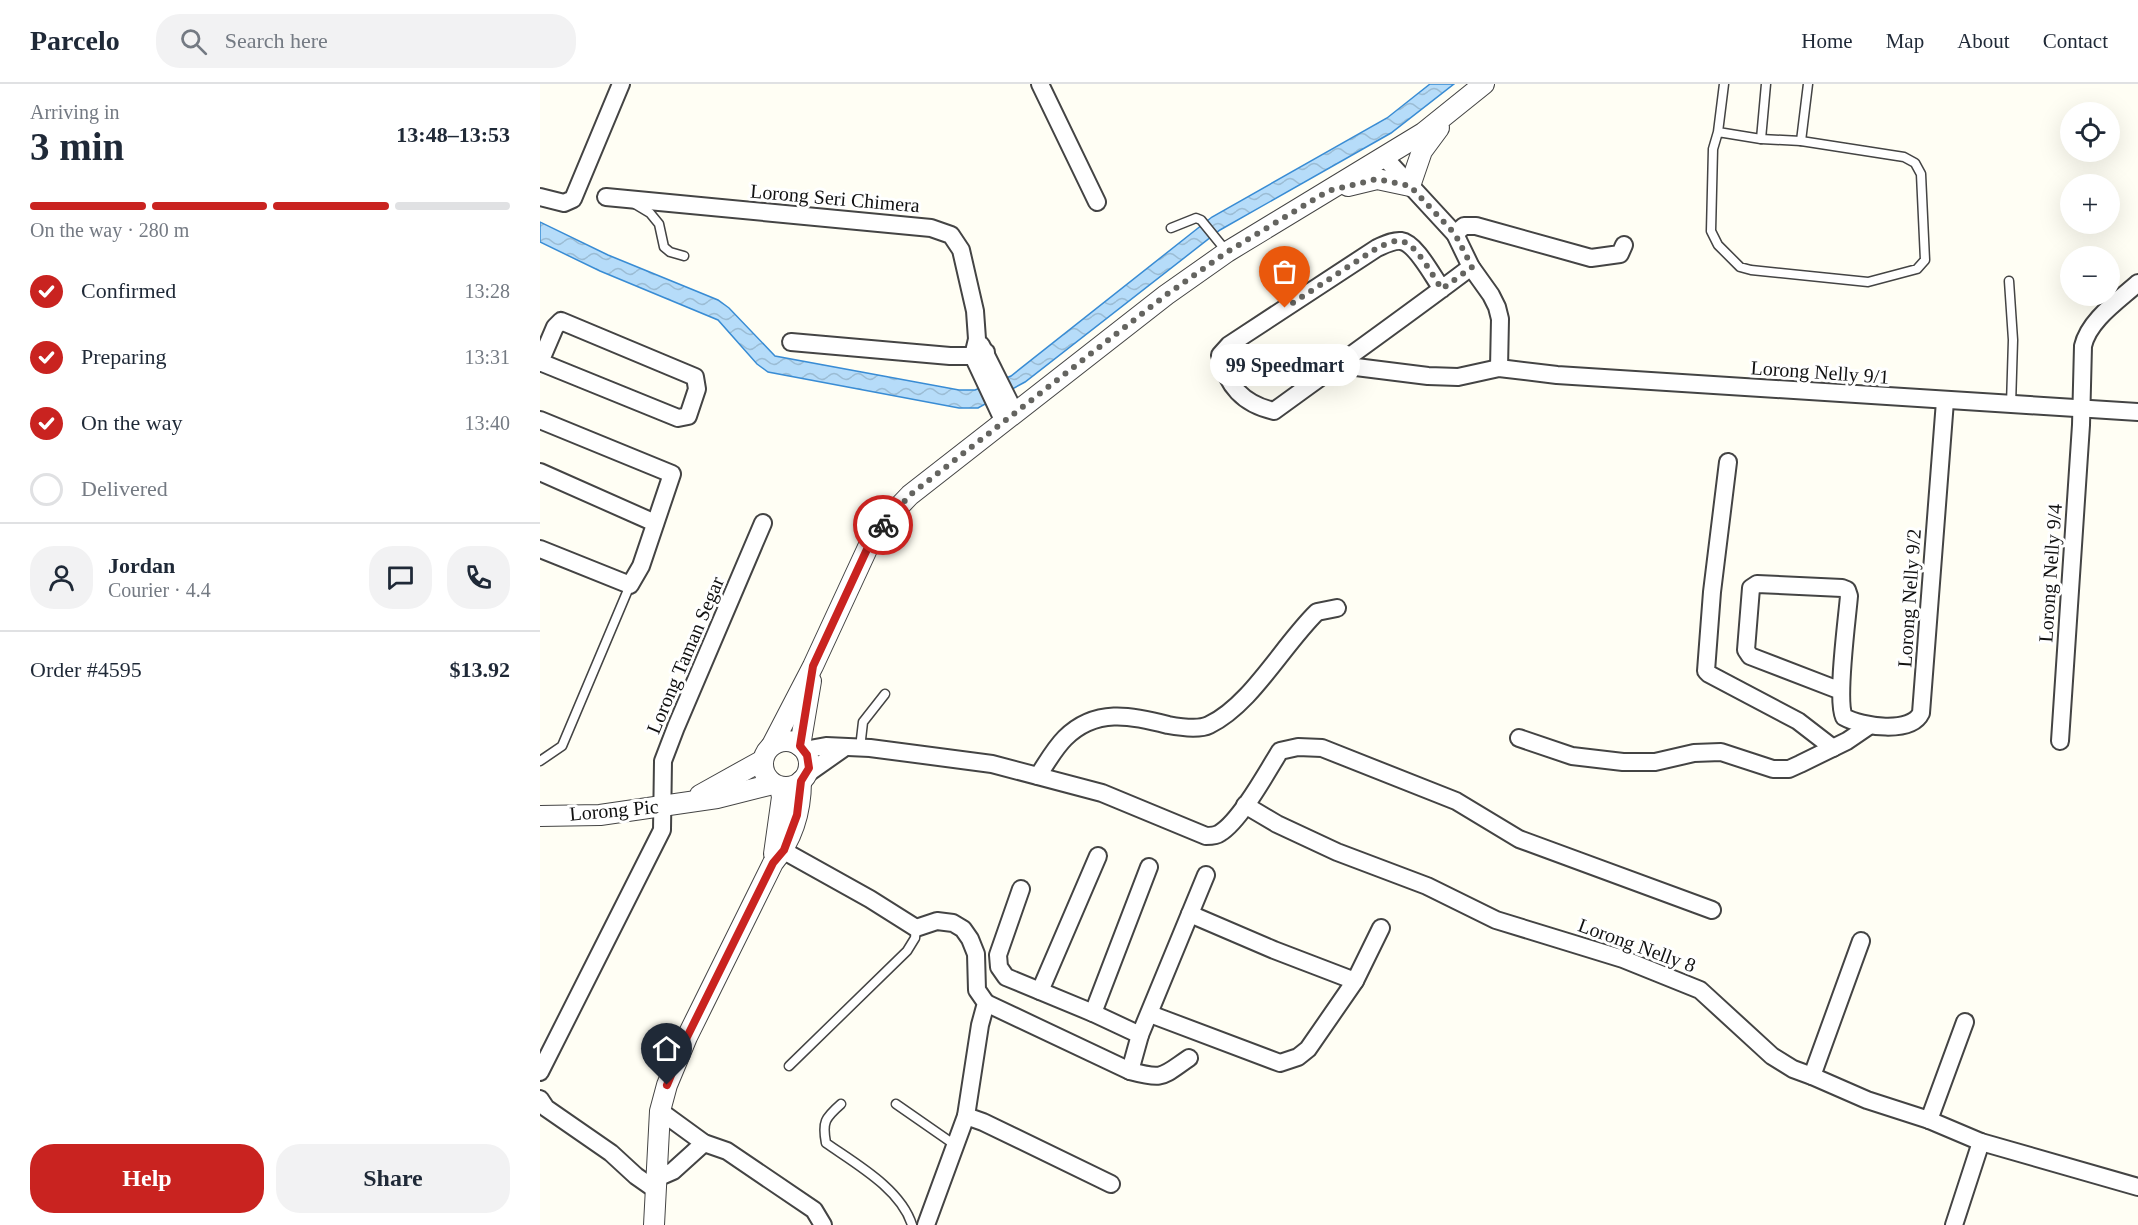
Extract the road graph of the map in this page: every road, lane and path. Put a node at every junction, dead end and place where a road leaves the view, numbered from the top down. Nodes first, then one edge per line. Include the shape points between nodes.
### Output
1 (621, 84) edge
2 (1040, 84) edge
3 (1484, 84) edge
4 (1724, 84) edge
5 (1766, 84) edge
6 (1808, 84) edge
7 (1455, 109) junction
8 (1718, 132) junction
9 (1761, 139) junction
10 (1801, 141) junction
11 (1384, 157) junction
12 (1410, 186) junction
13 (1328, 191) junction
14 (540, 197) edge
15 (613, 198) joint
16 (1097, 202) dead end
17 (1171, 228) dead end
18 (1455, 234) junction
19 (1221, 245) junction
20 (1624, 245) dead end
21 (684, 256) dead end
22 (1472, 267) junction
23 (2009, 281) dead end
24 (2138, 283) edge
25 (1442, 289) junction
26 (791, 342) dead end
27 (979, 349) junction
28 (1344, 361) junction
29 (540, 362) edge
30 (1499, 369) junction
31 (1945, 401) junction
32 (2011, 405) junction
33 (2081, 408) junction
34 (2138, 412) edge
35 (1010, 417) junction
36 (540, 420) edge
37 (1728, 462) dead end
38 (540, 472) edge
39 (655, 523) junction
40 (763, 523) dead end
41 (540, 549) edge
42 (630, 585) junction
43 (1337, 608) dead end
44 (813, 666) junction
45 (1841, 691) junction
46 (885, 694) dead end
47 (1869, 726) junction
48 (1519, 738) dead end
49 (2060, 741) dead end
50 (802, 748) junction
51 (852, 748) junction
52 (1833, 748) junction
53 (767, 752) junction
54 (540, 761) edge
55 (1038, 776) junction
56 (804, 777) junction
57 (777, 785) junction
58 (687, 802) junction
59 (1245, 805) junction
60 (663, 806) junction
61 (540, 816) edge
62 (777, 853) junction
63 (1098, 856) dead end
64 (1149, 867) dead end
65 (1206, 875) dead end
66 (1021, 889) dead end
67 (1712, 910) dead end
68 (1190, 914) junction
69 (916, 928) junction
70 (1381, 928) dead end
71 (1861, 941) dead end
72 (1355, 981) junction
73 (1040, 991) junction
74 (986, 1003) junction
75 (1093, 1013) junction
76 (1150, 1014) junction
77 (1965, 1022) dead end
78 (1140, 1035) junction
79 (1189, 1058) dead end
80 (789, 1066) dead end
81 (1130, 1071) junction
82 (540, 1072) edge
83 (1812, 1076) junction
84 (540, 1099) edge
85 (840, 1104) dead end
86 (896, 1104) dead end
87 (660, 1112) junction
88 (966, 1116) junction
89 (1929, 1119) junction
90 (1981, 1142) junction
91 (704, 1143) junction
92 (955, 1145) junction
93 (656, 1184) junction
94 (1111, 1184) dead end
95 (2138, 1187) edge
96 (654, 1225) edge
97 (823, 1225) edge
98 (912, 1225) edge
99 (926, 1225) edge
100 (1954, 1225) edge

1 - 14 street via 573,199 564,203
2 - 16 street
3 - 7 street
4 - 8 lane
5 - 9 lane
6 - 10 lane
7 - 11 street
7 - 12 street via 1422,150
8 - 9 lane
8 - 10 lane via 1713,149 1711,231 1718,245 1740,267 1868,282 1922,265 1925,260 1921,174 1915,162
9 - 10 lane
11 - 12 street
11 - 13 street
12 - 13 street via 1377,179
12 - 18 street
13 - 19 street
15 - 21 lane via 650,213 659,224 664,247
15 - 27 street, Lorong Seri Chimera via 931,228 951,235 960,250 975,311
17 - 19 lane via 1196,218
18 - 20 street via 1464,226 1476,226 1591,258 1620,254
18 - 22 street
19 - 35 street via 1166,295
22 - 25 street
22 - 30 street via 1497,307
23 - 32 lane via 2013,340
24 - 33 street, Lorong Nelly 9/4 via 2086,334 2082,346
25 - 28 street
25 - 28 street via 1414,248 1402,241 1391,243 1377,248 1229,345 1220,355 1224,373 1240,395 1258,407 1274,411
26 - 27 street via 950,356
27 - 35 street, Lorong Seri Chimera
28 - 30 street, Lorong Nelly 9/1 via 1356,367 1428,376 1458,377
29 - 29 street via 561,321 694,376 697,389 688,416 678,418
30 - 31 street, Lorong Nelly 9/1
31 - 32 street, Lorong Nelly 9/1
31 - 47 street, Lorong Nelly 9/2 via 1921,713 1911,724
32 - 33 street, Lorong Nelly 9/1
33 - 34 street, Lorong Nelly 9/1
33 - 49 street, Lorong Nelly 9/4
35 - 44 street via 910,495 887,519 869,545
36 - 39 street via 672,474
37 - 52 street via 1706,671 1798,720
38 - 39 street
39 - 42 street via 641,566
40 - 60 street, Lorong Taman Segar via 663,761
41 - 42 street
42 - 54 lane via 562,746
43 - 55 street via 1317,612 1237,706 1208,726 1177,727 1117,715 1099,719 1082,725 1065,738
44 - 50 street
44 - 53 street
45 - 45 street via 1750,656 1746,650 1751,588 1757,584 1847,590
45 - 47 street, Lorong Nelly 9/2 via 1844,717
46 - 51 lane via 863,722
47 - 52 street
48 - 52 street via 1572,756 1623,762 1655,762 1694,753 1721,752 1773,770 1789,769
50 - 51 street
50 - 53 street via 787,741
50 - 56 street via 809,761
51 - 55 street via 972,761
51 - 56 street
53 - 57 street via 764,773
53 - 58 street, Lorong Pic
55 - 59 street via 1102,793 1206,836 1221,833
56 - 57 street via 788,787
56 - 62 street via 797,815
57 - 58 street, Lorong Pic
57 - 62 street via 782,797
58 - 60 street, Lorong Pic
59 - 67 street via 1280,751 1322,748 1456,801 1519,839
59 - 83 street, Lorong Nelly 8 via 1337,852 1427,886 1496,920 1623,959 1700,990 1772,1056
60 - 61 street, Lorong Pic via 600,815
60 - 82 street, Lorong Taman Segar via 662,830
62 - 69 street
62 - 87 street via 687,1037
63 - 73 street
64 - 75 street
65 - 68 street
66 - 73 street via 998,955 999,967 1006,977
68 - 72 street
68 - 76 street
69 - 74 street via 937,921 963,929 976,954 977,990
69 - 80 lane via 915,939 907,951
70 - 72 street
71 - 83 street
72 - 76 street via 1308,1049 1280,1063
73 - 75 street
74 - 81 street
74 - 88 street
75 - 78 street
76 - 78 street
77 - 89 street
78 - 81 street
79 - 81 street via 1163,1076
83 - 89 street, Lorong Nelly 8 via 1867,1100
84 - 93 street via 546,1108 611,1153 636,1176
85 - 98 lane via 823,1127 826,1143 895,1194
86 - 92 lane
87 - 91 street
87 - 93 street
88 - 92 street
88 - 94 street
89 - 90 street, Lorong Nelly 8
90 - 95 street, Lorong Nelly 8
90 - 100 street
91 - 93 street
91 - 97 street via 727,1151 814,1210
92 - 99 street
93 - 96 street

